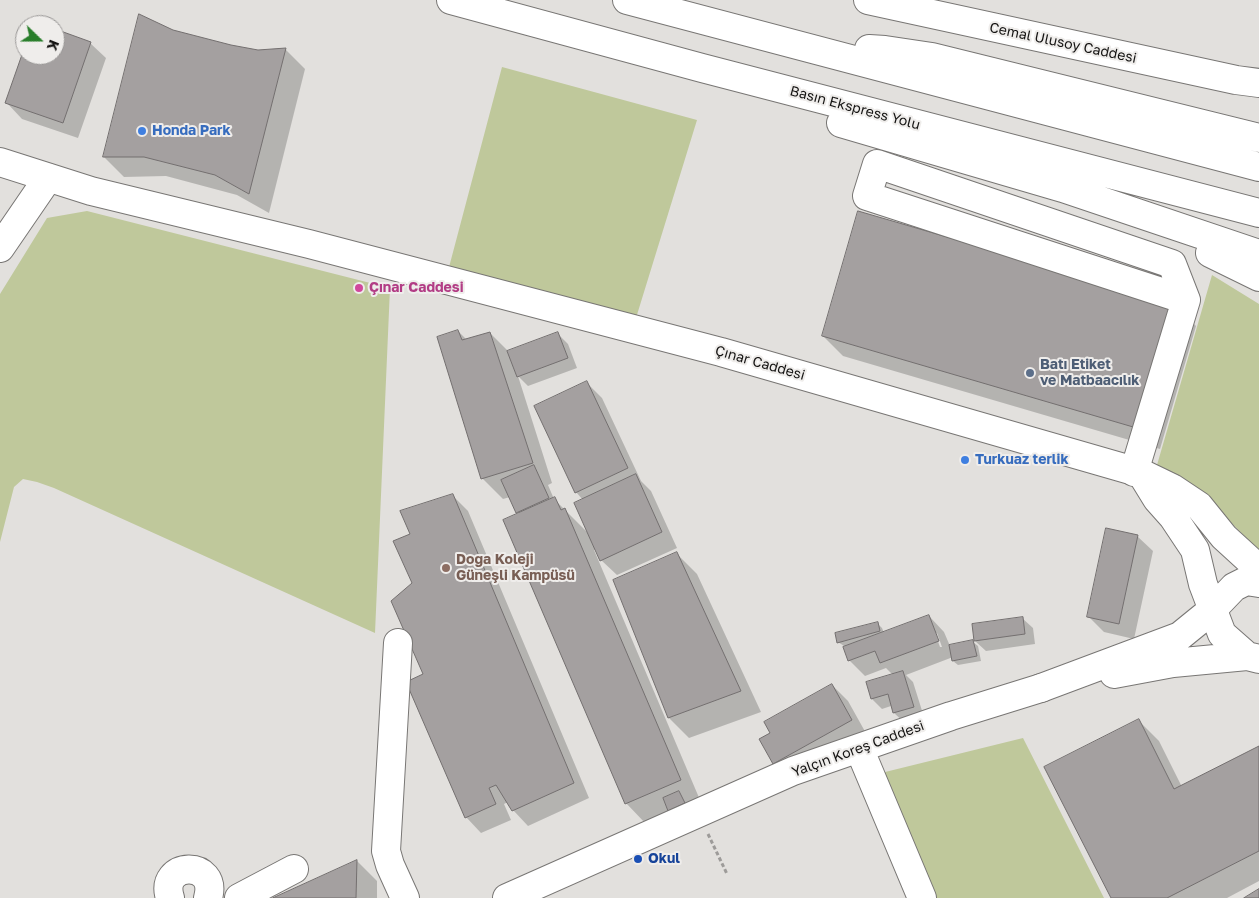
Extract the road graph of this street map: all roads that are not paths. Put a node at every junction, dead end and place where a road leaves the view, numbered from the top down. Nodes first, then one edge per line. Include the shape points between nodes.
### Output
1 (451, 0) edge
2 (627, 0) edge
3 (883, 2) edge
4 (807, 47) junction
5 (702, 68) junction
6 (1259, 83) edge
7 (1259, 138) edge
8 (0, 162) edge
9 (1259, 167) edge
10 (48, 178) junction
11 (1062, 188) junction
12 (1259, 213) edge
13 (0, 248) edge
14 (1259, 254) edge
15 (1259, 277) edge
16 (1186, 300) junction
17 (1138, 472) junction
18 (1259, 569) edge
19 (1259, 583) edge
20 (1212, 610) junction
21 (398, 643) dead end
22 (1253, 658) edge
23 (1041, 688) junction
24 (859, 748) junction
25 (294, 869) dead end
26 (557, 888) edge
27 (170, 898) edge
28 (208, 898) edge
29 (239, 898) edge
30 (405, 898) edge
31 (506, 898) edge
32 (922, 898) edge

1 - 5 main road, Basın Ekspress Yolu
2 - 4 main road
3 - 6 main road, Cemal Ulusoy Caddesi
4 - 7 main road via 884,50 932,57
4 - 9 main road
5 - 11 main road via 741,92
5 - 12 main road, Basın Ekspress Yolu
8 - 10 main road, Çınar Caddesi
10 - 13 main road
10 - 17 main road, Çınar Caddesi via 721,352
11 - 14 main road
11 - 15 main road
16 - 16 main road via 867,196 877,164 1172,264
16 - 17 main road
17 - 18 main road, Çınar Caddesi via 1172,488 1199,506 1224,537
17 - 20 main road via 1195,550
19 - 20 main road, Yalçın Koreş Caddesi via 1246,581 1234,587
20 - 22 main road via 1222,634
20 - 23 main road, Yalçın Koreş Caddesi via 1180,636
21 - 30 main road via 386,851
22 - 23 main road via 1173,663
23 - 24 main road, Yalçın Koreş Caddesi
24 - 26 main road, Yalçın Koreş Caddesi via 793,772 699,813
24 - 32 main road
25 - 29 main road
26 - 31 main road, Yalçın Koreş Caddesi
27 - 28 main road via 168,886 171,880 175,874 188,869 201,872 206,877 210,890

